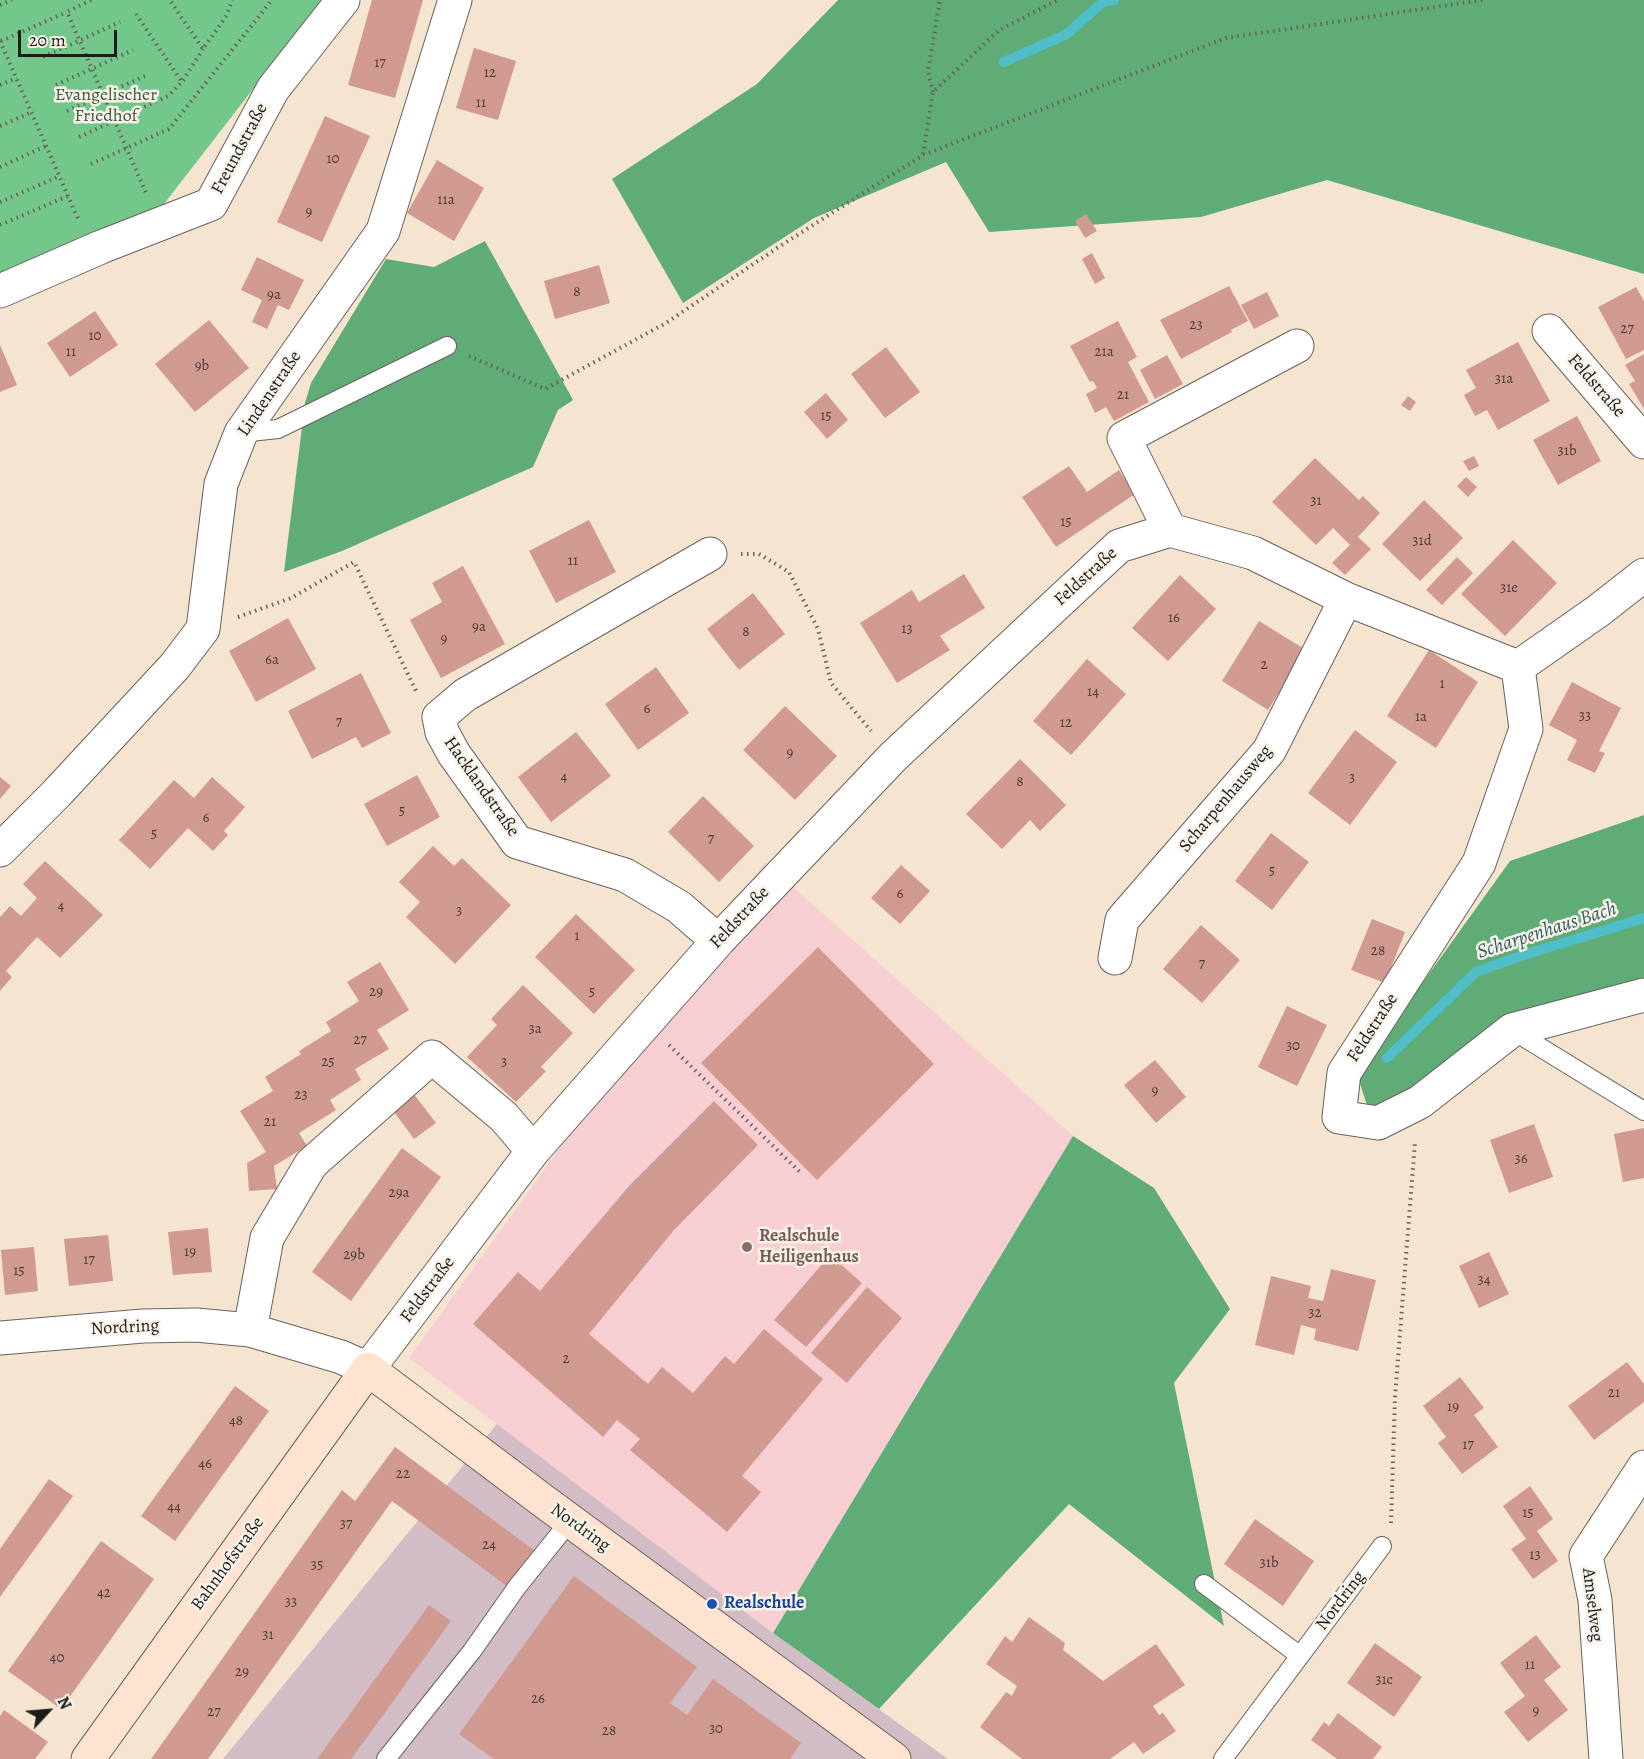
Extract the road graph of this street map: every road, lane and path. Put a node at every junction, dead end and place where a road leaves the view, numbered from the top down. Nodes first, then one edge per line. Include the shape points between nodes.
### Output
1 (12, 0) edge
2 (91, 0) edge
3 (232, 0) edge
4 (272, 0) edge
5 (343, 0) edge
6 (455, 0) edge
7 (940, 0) edge
8 (1058, 0) edge
9 (1483, 0) edge
10 (171, 2) dead end
11 (0, 5) edge
12 (67, 12) junction
13 (136, 14) dead end
14 (120, 22) dead end
15 (0, 41) edge
16 (79, 41) junction
17 (133, 50) dead end
18 (204, 50) junction
19 (43, 57) dead end
20 (92, 69) junction
21 (145, 76) dead end
22 (17, 78) junction
23 (182, 82) junction
24 (0, 85) edge
25 (56, 85) dead end
26 (933, 92) junction
27 (104, 94) junction
28 (67, 111) dead end
29 (32, 112) junction
30 (115, 120) junction
31 (0, 126) edge
32 (79, 137) dead end
33 (46, 146) junction
34 (126, 149) junction
35 (923, 154) junction
36 (91, 164) dead end
37 (0, 166) edge
38 (60, 176) junction
39 (146, 193) dead end
40 (68, 196) junction
41 (0, 202) edge
42 (80, 224) dead end
43 (0, 225) edge
44 (0, 291) edge
45 (1549, 331) dead end
46 (447, 346) joint
47 (1297, 346) dead end
48 (241, 433) junction
49 (1644, 442) edge
50 (1170, 530) junction
51 (710, 554) joint
52 (1644, 575) edge
53 (1346, 599) junction
54 (203, 629) junction
55 (1518, 667) junction
56 (439, 717) junction
57 (893, 757) junction
58 (0, 850) edge
59 (718, 940) junction
60 (1115, 958) dead end
61 (1644, 995) edge
62 (1512, 1030) junction
63 (669, 1045) dead end
64 (1419, 1102) junction
65 (1644, 1111) edge
66 (533, 1151) junction
67 (802, 1174) dead end
68 (250, 1330) junction
69 (0, 1338) edge
70 (368, 1369) junction
71 (1644, 1467) edge
72 (570, 1521) junction
73 (1382, 1546) joint
74 (1204, 1584) dead end
75 (1299, 1655) junction
76 (88, 1759) edge
77 (386, 1759) edge
78 (894, 1759) edge
79 (1223, 1759) edge
80 (1606, 1759) edge

1 - 11 path
2 - 12 path
3 - 18 path
4 - 34 path via 169,129
5 - 44 street, Freundstraße via 273,89 211,204
6 - 48 street, Lindenstraße via 383,231
7 - 26 path via 928,71
8 - 26 path via 999,30
9 - 35 path via 1226,38
10 - 18 path
12 - 15 path
12 - 16 path
13 - 23 path
14 - 16 path
15 - 22 path
16 - 19 path
16 - 20 path
17 - 20 path
18 - 23 path
20 - 25 path
20 - 27 path
21 - 27 path
22 - 24 path
22 - 29 path
23 - 30 path via 168,96
26 - 35 path
27 - 28 path
27 - 30 path
29 - 31 path
29 - 33 path
30 - 32 path
30 - 34 path
33 - 37 path
33 - 38 path
34 - 36 path
34 - 39 path
35 - 46 path via 666,323 545,389
38 - 40 path
38 - 41 path
40 - 42 path
40 - 43 path
45 - 49 street, Feldstraße
46 - 48 lane via 279,429
47 - 50 street via 1124,438
48 - 54 street, Lindenstraße via 221,484
50 - 53 street via 1253,553
50 - 57 street, Feldstraße via 1119,546
51 - 56 street, Hacklandstraße via 465,695
51 - 57 path via 759,554 789,572 818,629 831,683
52 - 55 street
53 - 55 street
53 - 60 street, Scharpenhausweg via 1269,751 1122,920
54 - 56 path via 291,598 354,562 423,704
54 - 58 street via 175,666
55 - 64 street, Feldstraße via 1526,729 1479,863 1344,1073 1339,1117 1378,1123
56 - 59 street, Hacklandstraße via 454,754 518,842 625,875 679,907
57 - 59 street, Feldstraße
59 - 66 street, Feldstraße
61 - 62 street, Feldstraße
62 - 64 street, Feldstraße
62 - 65 lane
63 - 67 path
64 - 73 path via 1399,1337 1391,1526
66 - 68 street via 504,1117 432,1057 311,1164 267,1238
66 - 70 street, Feldstraße
68 - 69 street, Nordring via 143,1326
68 - 70 street, Nordring
70 - 72 street, Nordring
70 - 76 street, Bahnhofstraße
71 - 80 street, Amselweg via 1586,1556 1595,1600
72 - 77 lane
72 - 78 street, Nordring
73 - 75 lane, Nordring
74 - 75 lane
75 - 79 lane, Nordring

